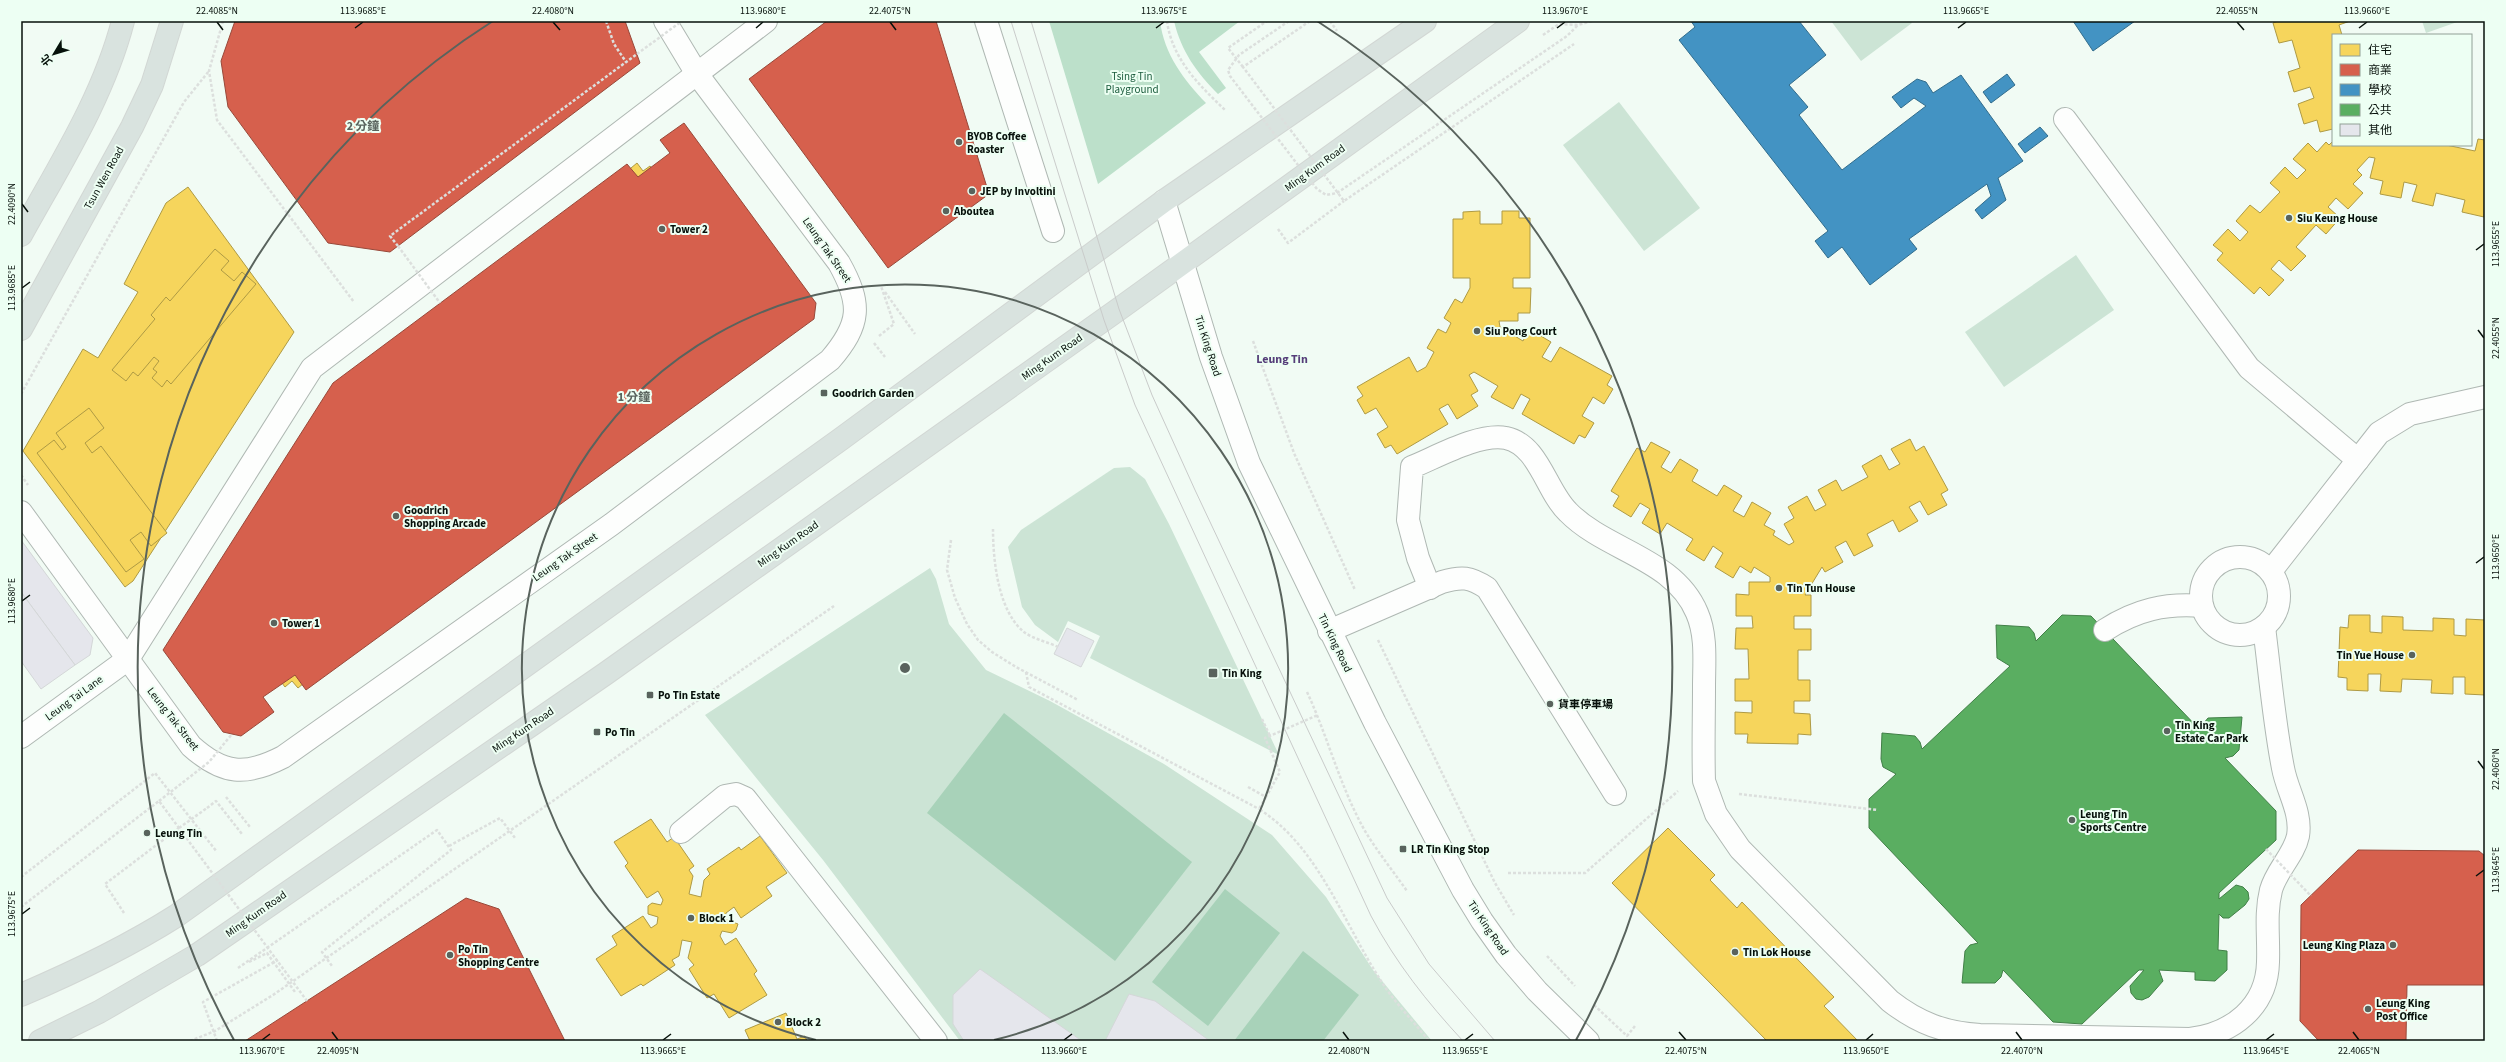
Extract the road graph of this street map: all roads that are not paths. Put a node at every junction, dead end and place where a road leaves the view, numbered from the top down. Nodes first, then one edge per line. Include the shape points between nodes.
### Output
1 (123, 21) edge
2 (172, 21) edge
3 (766, 21) edge
4 (986, 21) edge
5 (1425, 21) edge
6 (1518, 21) edge
7 (658, 27) edge
8 (697, 74) junction
9 (2065, 119) dead end
10 (1164, 201) junction
11 (1052, 232) dead end
12 (21, 235) edge
13 (1182, 262) junction
14 (21, 329) edge
15 (2485, 397) edge
16 (2358, 460) junction
17 (21, 512) edge
18 (2271, 571) junction
19 (1430, 588) junction
20 (2202, 606) junction
21 (2264, 627) junction
22 (2105, 630) dead end
23 (1330, 631) junction
24 (128, 659) junction
25 (21, 737) edge
26 (1614, 794) dead end
27 (681, 832) dead end
28 (21, 995) edge
29 (40, 1041) edge
30 (936, 1041) edge
31 (1588, 1041) edge

1 - 12 main road via 110,65 92,107
2 - 14 main road, Tsun Wen Road via 152,85 132,127
3 - 8 street
4 - 11 street
5 - 10 main road
6 - 13 main road, Ming Kum Road
7 - 8 street, Leung Tak Street
8 - 24 street via 312,368
8 - 24 street, Leung Tak Street via 838,263 852,286 855,314 847,340 830,360 612,524 283,757 261,768 234,770 206,760 191,746
9 - 16 street via 2249,368
10 - 13 street, Tin King Road
10 - 28 main road via 835,444 176,916 88,965
13 - 23 street, Tin King Road via 1211,357 1249,463
13 - 29 main road, Ming Kum Road via 605,674 197,955 99,1012
15 - 16 street via 2410,414 2379,433
16 - 18 street
17 - 24 street, Leung Tak Street
18 - 20 street via 2250,558 2227,558 2210,571 2204,580 2200,593
18 - 21 street via 2279,594 2277,607
19 - 21 street via 1408,520 1412,467 1480,439 1507,438 1519,444 1529,452 1567,512 1677,582 1697,612 1705,645 1704,781 1707,795 1727,833 1890,1001 1905,1013 1936,1028 1980,1035 2190,1039 2209,1037 2226,1030 2241,1020 2252,1008 2261,994 2266,979 2267,916 2272,888 2298,836 2296,805 2283,770
19 - 23 street
19 - 26 street via 1456,578 1473,579 1488,588
20 - 21 street via 2216,627 2227,633 2240,635
20 - 22 street via 2161,606 2122,619
23 - 31 street, Tin King Road via 1393,757 1478,915 1506,956
24 - 25 street, Leung Tai Lane
27 - 30 street via 726,796 736,794 745,798

